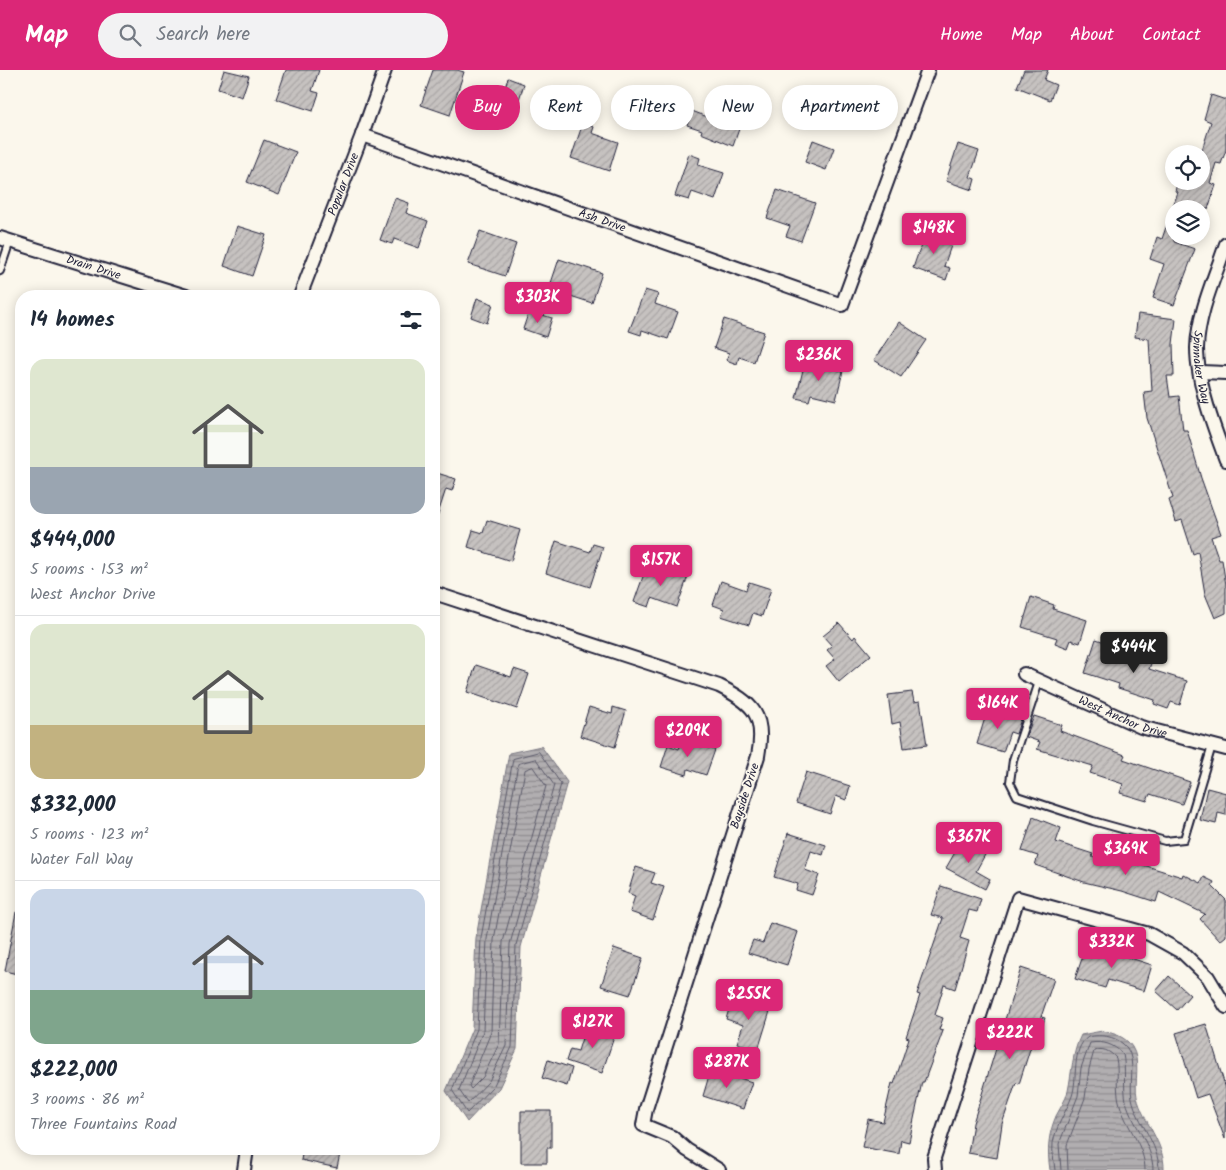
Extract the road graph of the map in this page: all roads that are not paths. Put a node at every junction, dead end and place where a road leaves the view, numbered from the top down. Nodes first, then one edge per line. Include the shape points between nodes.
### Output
1 (385, 70) edge
2 (928, 70) edge
3 (362, 135) junction
4 (5, 240) edge
5 (1226, 244) edge
6 (0, 270) edge
7 (1222, 270) edge
8 (167, 290) edge
9 (302, 290) edge
10 (1201, 372) junction
11 (1226, 374) edge
12 (1226, 460) edge
13 (440, 595) edge
14 (1024, 674) dead end
15 (1040, 682) junction
16 (1212, 746) junction
17 (1226, 749) edge
18 (1226, 1007) edge
19 (246, 1155) edge
20 (244, 1170) edge
21 (719, 1170) edge
22 (935, 1170) edge

1 - 3 street, Popular Drive
2 - 3 street, Ash Drive via 842,306
3 - 9 street, Popular Drive
4 - 6 lane
4 - 8 street, Drain Drive
5 - 7 street, Spinnaker Way
7 - 10 street, Spinnaker Way via 1200,326 1197,348
10 - 11 street
10 - 12 street, Spinnaker Way via 1207,408
13 - 21 street, Bayside Drive via 718,686 742,698 757,714 762,735 758,756 646,1109 644,1125 672,1137
14 - 15 street, West Anchor Drive
15 - 16 street, West Anchor Drive via 1141,727
15 - 16 lane via 1013,760 1010,782 1017,796 1165,841 1184,839
16 - 17 street, West Anchor Drive
18 - 22 street via 1208,977 1183,953 1149,934 1018,898 934,1158
19 - 20 street

